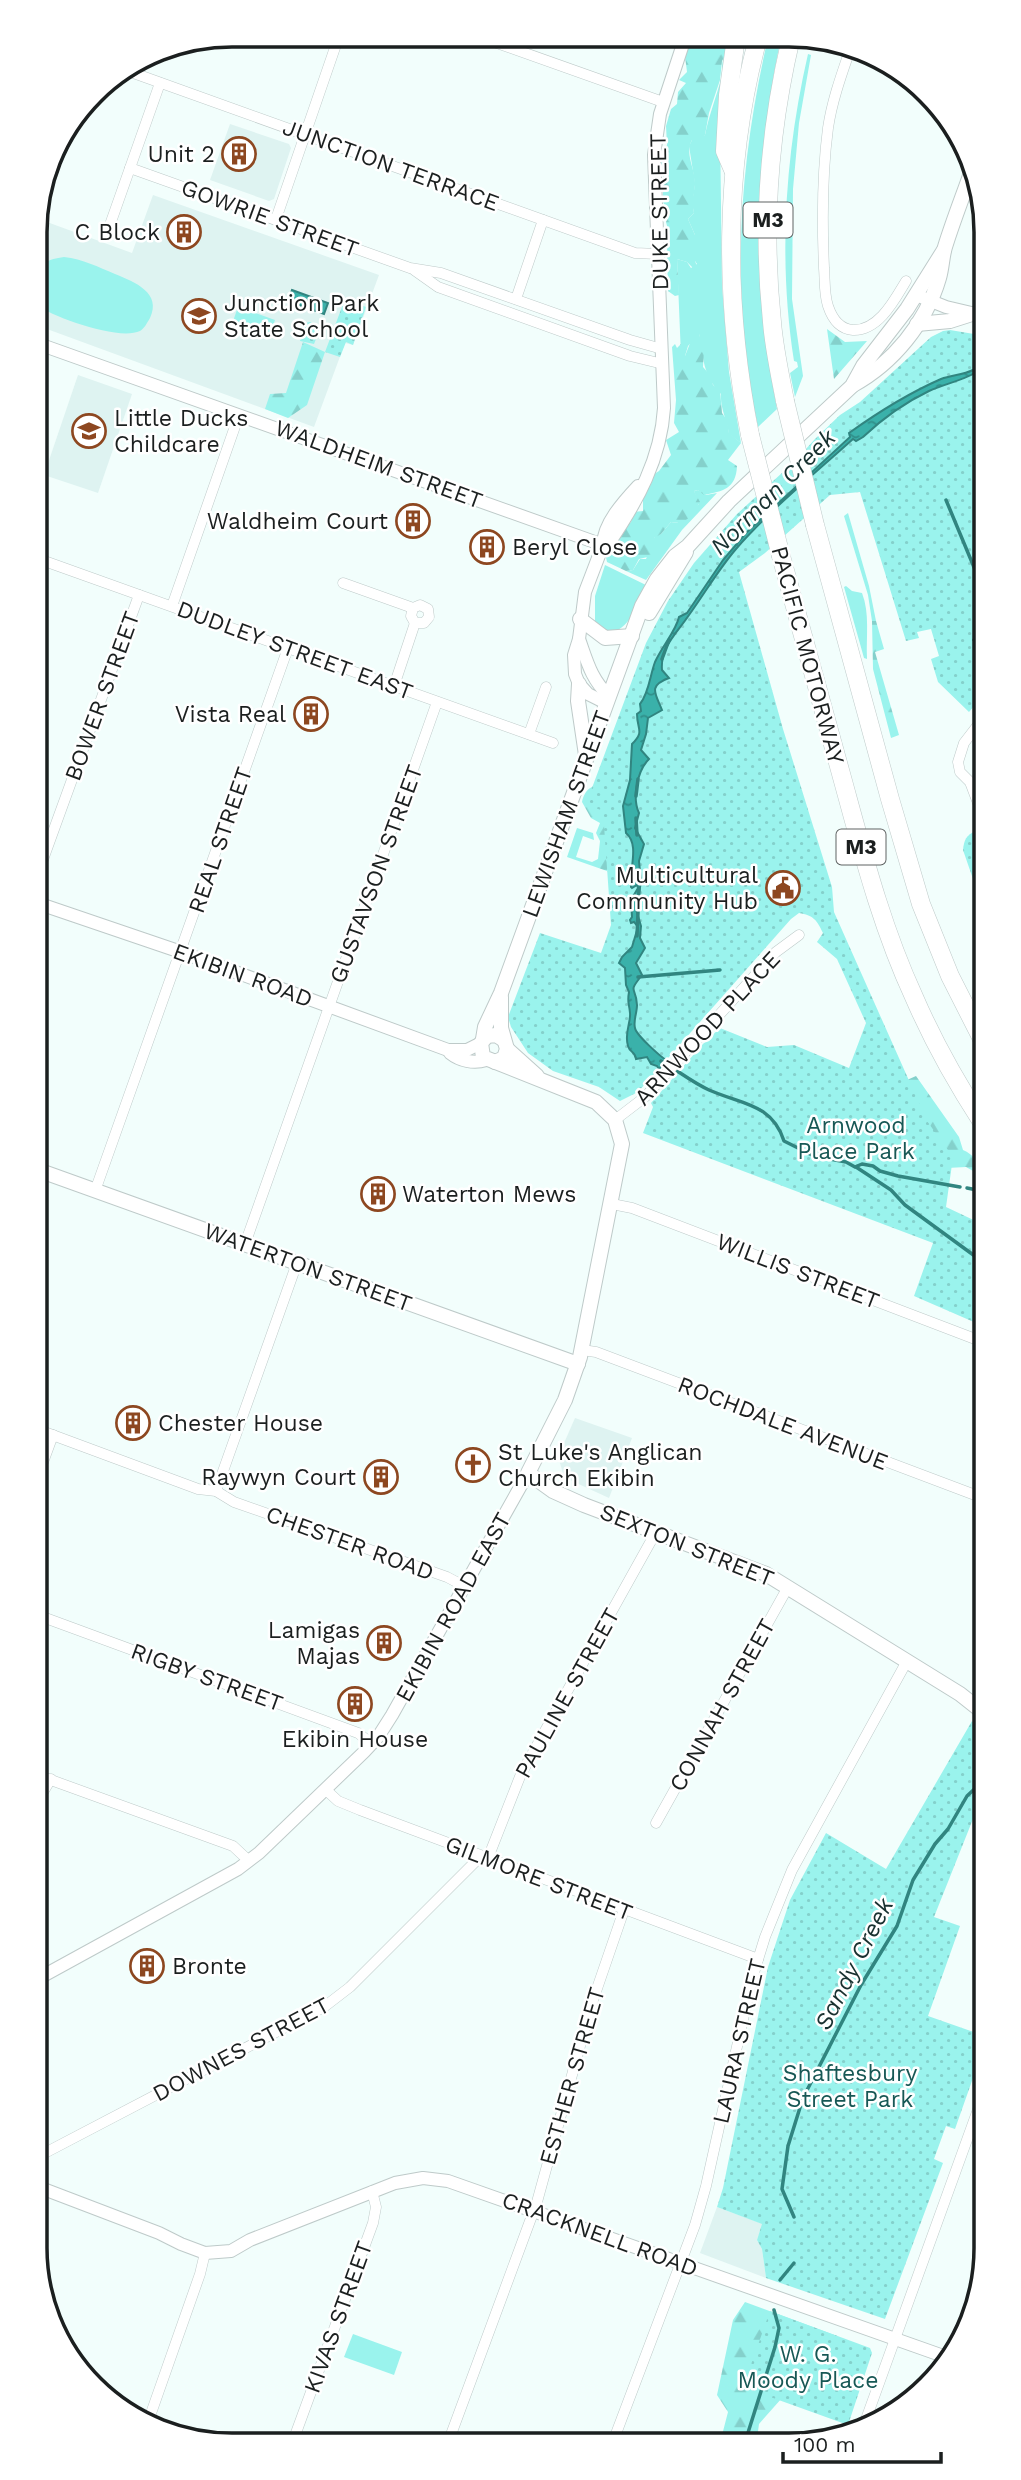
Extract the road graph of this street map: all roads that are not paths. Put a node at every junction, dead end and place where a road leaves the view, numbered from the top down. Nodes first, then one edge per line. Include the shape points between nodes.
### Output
1 (510, 47) edge
2 (682, 47) edge
3 (735, 47) edge
4 (756, 47) edge
5 (789, 47) edge
6 (335, 48) edge
7 (848, 57) edge
8 (137, 74) edge
9 (160, 83) junction
10 (663, 102) junction
11 (305, 134) junction
12 (130, 168) junction
13 (734, 174) junction
14 (967, 185) edge
15 (276, 219) junction
16 (543, 220) junction
17 (106, 236) dead end
18 (658, 254) junction
19 (410, 268) junction
20 (906, 281) dead end
21 (923, 298) junction
22 (516, 299) junction
23 (974, 314) edge
24 (974, 315) edge
25 (917, 324) junction
26 (48, 347) edge
27 (662, 349) junction
28 (663, 364) junction
29 (852, 386) junction
30 (239, 415) junction
31 (603, 545) junction
32 (48, 562) edge
33 (343, 583) dead end
34 (139, 595) junction
35 (172, 606) junction
36 (580, 619) junction
37 (632, 636) junction
38 (579, 639) junction
39 (288, 648) junction
40 (579, 684) junction
41 (394, 686) junction
42 (546, 687) dead end
43 (607, 699) junction
44 (438, 702) junction
45 (974, 730) edge
46 (529, 734) junction
47 (553, 743) dead end
48 (586, 757) junction
49 (970, 782) junction
50 (974, 783) edge
51 (974, 792) edge
52 (48, 847) edge
53 (48, 907) edge
54 (799, 935) dead end
55 (181, 952) junction
56 (501, 993) junction
57 (329, 1007) junction
58 (974, 1022) edge
59 (482, 1041) junction
60 (506, 1044) junction
61 (448, 1050) junction
62 (491, 1061) junction
63 (540, 1080) junction
64 (974, 1108) edge
65 (615, 1120) junction
66 (48, 1174) edge
67 (95, 1191) junction
68 (612, 1204) junction
69 (245, 1244) junction
70 (297, 1263) junction
71 (973, 1338) edge
72 (580, 1357) junction
73 (47, 1433) edge
74 (53, 1435) junction
75 (47, 1450) edge
76 (528, 1473) junction
77 (216, 1491) junction
78 (973, 1494) edge
79 (656, 1532) junction
80 (464, 1586) junction
81 (788, 1587) junction
82 (47, 1619) edge
83 (907, 1661) junction
84 (973, 1705) edge
85 (372, 1744) junction
86 (47, 1778) edge
87 (51, 1779) junction
88 (47, 1785) edge
89 (325, 1789) junction
90 (656, 1823) dead end
91 (484, 1857) junction
92 (249, 1861) junction
93 (624, 1910) junction
94 (758, 1959) junction
95 (47, 1974) edge
96 (973, 2123) edge
97 (47, 2152) edge
98 (47, 2191) edge
99 (372, 2191) junction
100 (533, 2210) junction
101 (159, 2233) junction
102 (250, 2240) junction
103 (205, 2253) junction
104 (682, 2262) junction
105 (895, 2339) junction
106 (940, 2355) edge
107 (151, 2414) edge
108 (868, 2415) edge
109 (296, 2433) edge
110 (452, 2433) edge
111 (616, 2433) edge

1 - 10 street
2 - 10 street, DUKE STREET
3 - 13 highway via 725,151
4 - 13 highway, PACIFIC MOTORWAY / M3
5 - 58 highway, PACIFIC MOTORWAY / M3, bridge via 776,113 768,205 772,323 785,401 921,904
6 - 11 street
7 - 20 street via 829,126 823,239 827,301 837,323 847,329 864,328 879,319
8 - 9 street, JUNCTION TERRACE
9 - 11 street, JUNCTION TERRACE
9 - 12 street
10 - 18 street, DUKE STREET via 654,155
11 - 15 street
11 - 16 street, JUNCTION TERRACE
12 - 15 street, GOWRIE STREET
12 - 17 street
13 - 64 highway, PACIFIC MOTORWAY / M3, bridge via 733,321 742,397 781,556 885,925 929,1029
14 - 21 main road via 944,250 940,276
15 - 19 street, GOWRIE STREET
16 - 18 street, JUNCTION TERRACE via 635,253
16 - 22 street
18 - 27 street, DUKE STREET
19 - 22 street, GOWRIE STREET via 441,273
19 - 28 street, GOWRIE STREET via 438,287
21 - 23 street
21 - 25 main road
21 - 29 main road via 863,366
22 - 27 street, GOWRIE STREET
24 - 25 main road
25 - 29 main road via 889,360
26 - 30 street, WALDHEIM STREET
27 - 28 street, DUKE STREET
28 - 31 street, DUKE STREET via 661,434 644,483 612,519
29 - 37 main road, LEWISHAM STREET via 675,556 657,579
30 - 31 street, WALDHEIM STREET
30 - 35 street
31 - 36 street via 589,578
32 - 34 street, DUDLEY STREET EAST
33 - 41 street via 428,609 424,623 415,623
34 - 35 street, DUDLEY STREET EAST
34 - 52 street, BOWER STREET
35 - 39 street, DUDLEY STREET EAST
36 - 37 main road via 605,638
36 - 38 street
37 - 43 main road, LEWISHAM STREET
38 - 40 street via 574,655
38 - 43 street via 590,672
39 - 41 street, DUDLEY STREET EAST
39 - 55 street, REAL STREET
40 - 43 street via 589,694
40 - 48 main road
41 - 44 street, DUDLEY STREET EAST
42 - 46 street
43 - 48 main road, LEWISHAM STREET
44 - 46 street, DUDLEY STREET EAST
44 - 57 street, GUSTAVSON STREET
45 - 49 street via 959,756 960,772
46 - 47 street, DUDLEY STREET EAST
48 - 56 main road, LEWISHAM STREET
49 - 50 street
49 - 51 street
53 - 55 street, EKIBIN ROAD
54 - 65 street, ARNWOOD PLACE via 776,952 645,1097
55 - 57 street, EKIBIN ROAD
55 - 67 street, REAL STREET
56 - 59 main road, LEWISHAM STREET
56 - 60 main road, LEWISHAM STREET
57 - 61 street, EKIBIN ROAD
57 - 69 street, GUSTAVSON STREET
59 - 60 main road via 492,1035
59 - 61 street via 467,1050
59 - 62 main road via 480,1052
60 - 62 main road via 504,1058
60 - 63 main road
61 - 62 street, EKIBIN ROAD via 472,1062
62 - 63 main road
63 - 65 main road via 596,1102
65 - 68 main road, EKIBIN ROAD EAST via 622,1148
66 - 67 main road, WATERTON STREET
67 - 69 main road, WATERTON STREET
68 - 71 street, WILLIS STREET
68 - 72 main road, EKIBIN ROAD EAST
69 - 70 main road, WATERTON STREET
70 - 72 main road, WATERTON STREET
70 - 77 street
72 - 76 main road, EKIBIN ROAD EAST
72 - 78 street, ROCHDALE AVENUE via 596,1352
73 - 74 street, CHESTER ROAD
74 - 75 street
74 - 77 street, CHESTER ROAD via 198,1489
76 - 79 main road, SEXTON STREET via 564,1496
76 - 80 street, EKIBIN ROAD EAST
77 - 80 street, CHESTER ROAD via 234,1502
79 - 81 main road, SEXTON STREET via 760,1571
79 - 91 street, PAULINE STREET via 522,1774
80 - 85 street, EKIBIN ROAD EAST
81 - 83 main road, SEXTON STREET
81 - 90 street, CONNAH STREET
82 - 85 street, RIGBY STREET via 358,1733
83 - 84 main road, SEXTON STREET
83 - 94 street, LAURA STREET via 792,1870
85 - 89 street, EKIBIN ROAD EAST
86 - 87 street
87 - 88 street
87 - 92 street via 233,1846
89 - 91 street, GILMORE STREET via 341,1802
89 - 92 street, EKIBIN ROAD EAST
91 - 93 street, GILMORE STREET
91 - 97 street, DOWNES STREET via 324,2007
92 - 95 street, EKIBIN ROAD EAST
93 - 94 street, GILMORE STREET
93 - 100 street, ESTHER STREET via 591,2006
94 - 104 street, LAURA STREET via 706,2186
96 - 105 street
98 - 101 street, CRACKNELL ROAD
99 - 100 street, CRACKNELL ROAD via 408,2179 438,2179
99 - 102 street, CRACKNELL ROAD
99 - 109 street, KIVAS STREET via 373,2223
100 - 104 street, CRACKNELL ROAD
100 - 110 street, ESTHER STREET
101 - 102 street, CRACKNELL ROAD via 221,2247
101 - 103 street, CRACKNELL ROAD
102 - 103 street, CRACKNELL ROAD via 231,2251
103 - 107 street
104 - 105 street, CRACKNELL ROAD
104 - 111 street, LAURA STREET
105 - 106 street, CRACKNELL ROAD
105 - 108 street

